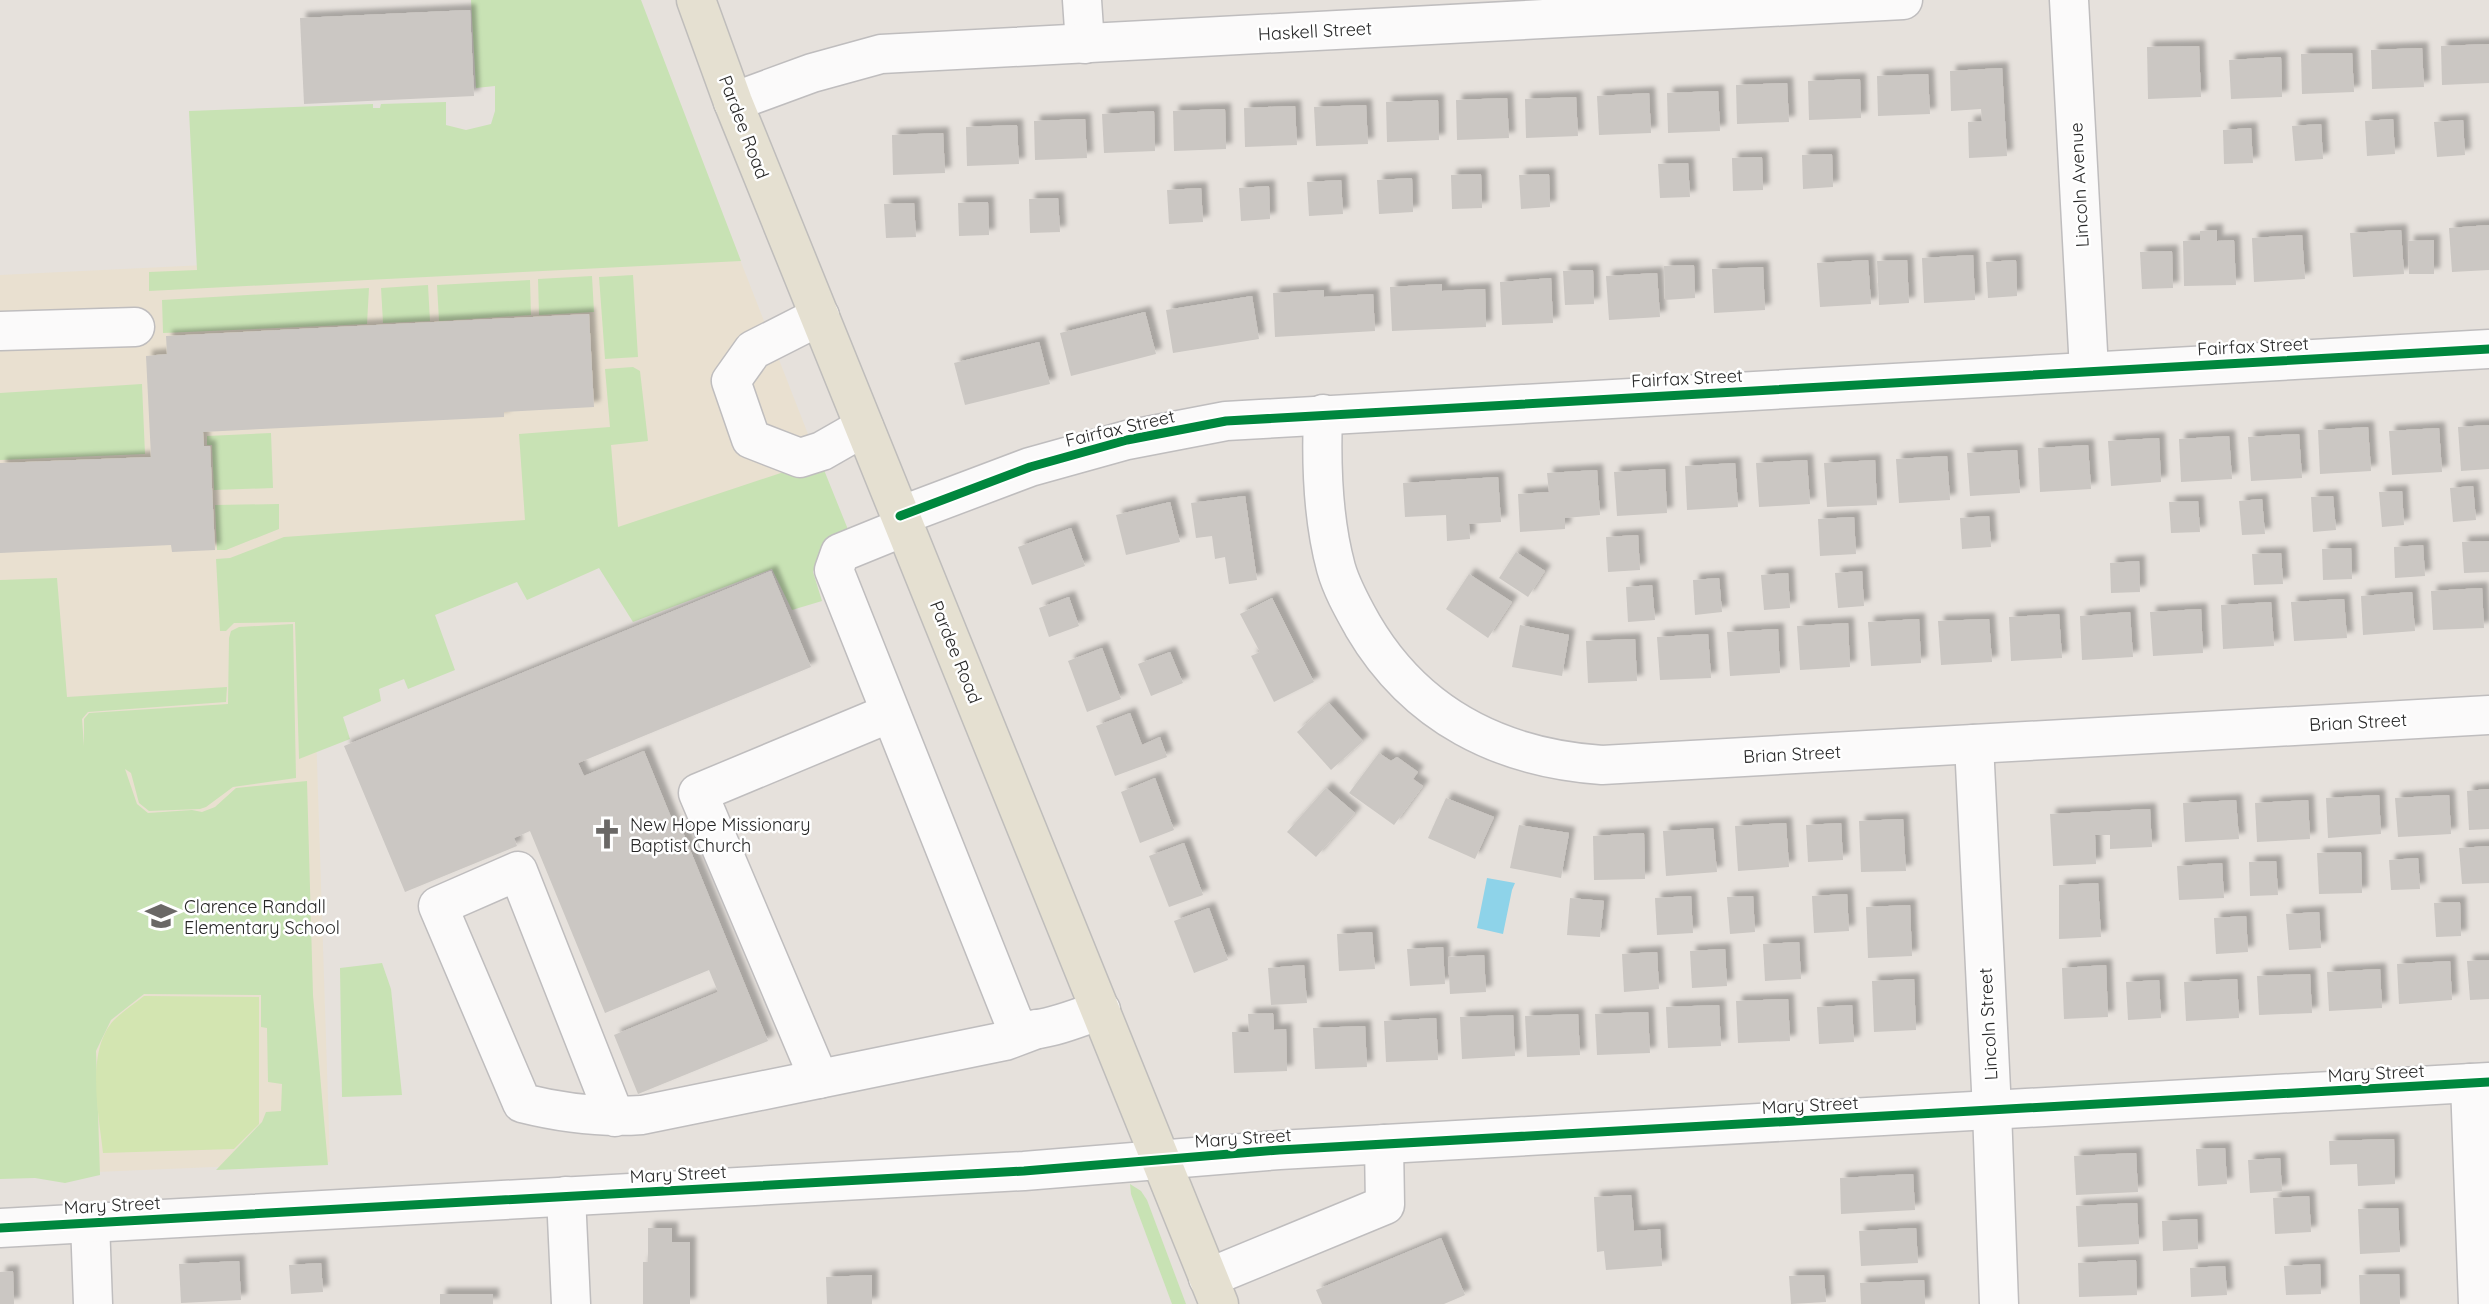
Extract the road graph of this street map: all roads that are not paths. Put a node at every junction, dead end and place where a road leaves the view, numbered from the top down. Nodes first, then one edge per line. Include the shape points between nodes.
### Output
1 (695, 0) edge
2 (1082, 0) edge
3 (1903, 0) edge
4 (2069, 0) edge
5 (1085, 44) junction
6 (733, 102) junction
7 (820, 316) junction
8 (135, 327) dead end
9 (0, 331) edge
10 (2489, 349) edge
11 (2089, 370) junction
12 (1323, 414) junction
13 (864, 428) junction
14 (902, 521) junction
15 (890, 713) junction
16 (2489, 715) edge
17 (1974, 744) junction
18 (1101, 1010) junction
19 (1037, 1029) junction
20 (819, 1079) junction
21 (2479, 1083) edge
22 (1992, 1110) junction
23 (615, 1117) junction
24 (1384, 1144) junction
25 (1161, 1160) junction
26 (566, 1196) junction
27 (90, 1222) junction
28 (0, 1227) edge
29 (1214, 1291) edge
30 (93, 1304) edge
31 (571, 1304) edge
32 (1999, 1304) edge
33 (2478, 1304) edge

1 - 6 main road, Pardee Road
2 - 5 street
3 - 5 street, Haskell Street
4 - 11 street, Lincoln Avenue
5 - 6 street, Haskell Street via 881,54
6 - 7 main road, Pardee Road
7 - 13 main road, Pardee Road
7 - 13 street via 753,350 731,381 751,439 800,458
8 - 9 street
10 - 11 street, Fairfax Street
11 - 12 street, Fairfax Street
12 - 14 street, Fairfax Street via 1226,421 1128,440 1030,467
12 - 17 street, Brian Street via 1328,519 1336,569 1349,602 1374,645 1406,683 1444,715 1478,735 1533,756 1602,765
13 - 14 main road, Pardee Road
14 - 15 street, Fairfax Street via 840,553 834,570
14 - 18 main road, Pardee Road
15 - 19 street, Fairfax Street via 1012,1017 1023,1029
15 - 20 street via 698,793
16 - 17 street, Brian Street
17 - 22 street, Lincoln Street
18 - 19 street
18 - 25 main road, Pardee Road
19 - 20 street via 1005,1041
20 - 23 street
21 - 22 street, Mary Street
21 - 33 street
22 - 24 street, Mary Street
22 - 32 street, Lincoln Street
23 - 23 street via 522,1103 438,906 518,871
24 - 25 street, Mary Street
24 - 29 street via 1385,1205
25 - 26 street, Mary Street
25 - 29 main road, Pardee Road
26 - 27 street, Mary Street
26 - 31 street
27 - 28 street, Mary Street
27 - 30 street

